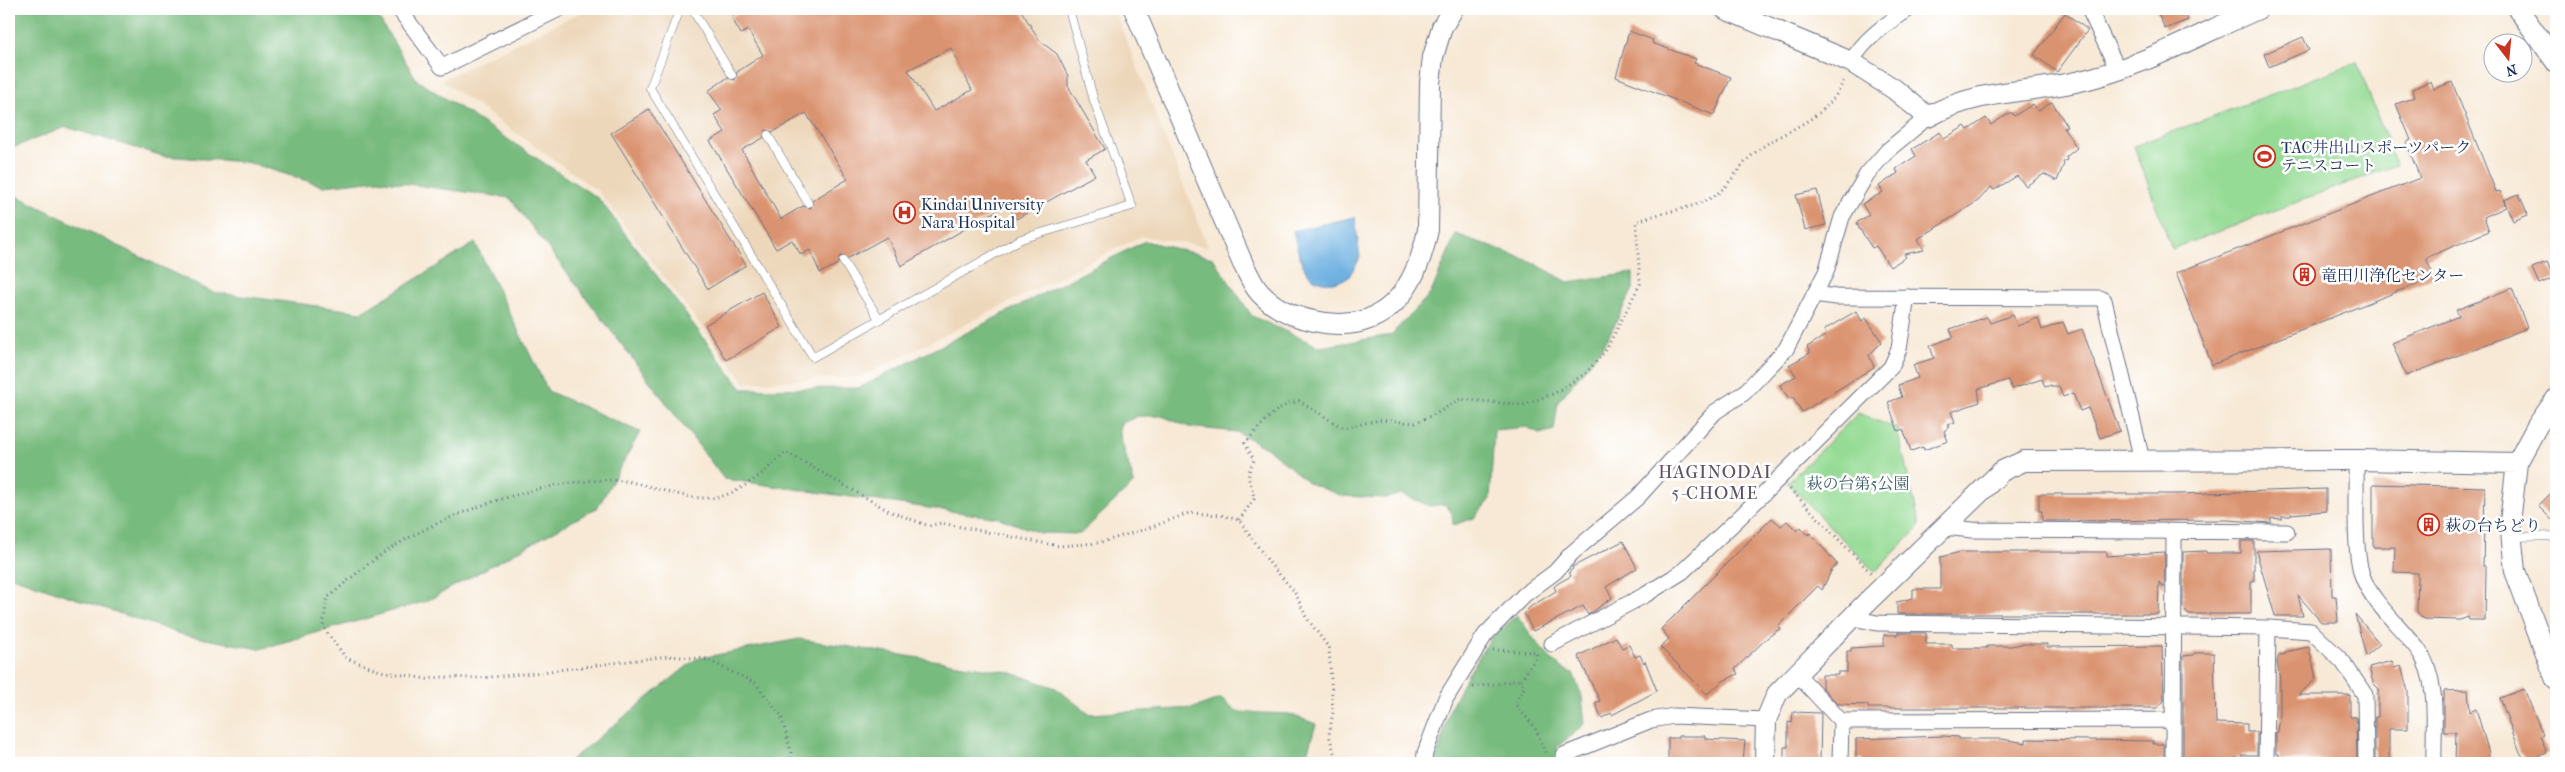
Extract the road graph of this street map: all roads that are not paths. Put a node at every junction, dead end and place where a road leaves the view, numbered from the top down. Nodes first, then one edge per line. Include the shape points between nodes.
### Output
1 (399, 9) edge
2 (559, 9) edge
3 (680, 9) edge
4 (692, 9) edge
5 (1069, 9) edge
6 (1134, 9) edge
7 (1453, 9) edge
8 (1724, 9) edge
9 (1909, 9) edge
10 (2089, 9) edge
11 (2258, 9) edge
12 (2518, 9) edge
13 (1850, 62) junction
14 (2556, 62) edge
15 (2118, 70) junction
16 (732, 75) dead end
17 (1928, 117) junction
18 (768, 135) dead end
19 (808, 203) dead end
20 (843, 261) dead end
21 (1814, 294) junction
22 (1908, 297) junction
23 (879, 319) junction
24 (2556, 399) edge
25 (2142, 460) junction
26 (2356, 460) junction
27 (2517, 463) junction
28 (1944, 527) junction
29 (2174, 532) junction
30 (2287, 532) dead end
31 (2556, 536) edge
32 (2511, 537) junction
33 (1853, 618) junction
34 (2268, 628) junction
35 (2174, 629) junction
36 (1552, 644) dead end
37 (1796, 673) junction
38 (2556, 680) edge
39 (1766, 720) junction
40 (1841, 720) junction
41 (2173, 720) junction
42 (1564, 755) dead end
43 (1424, 763) edge
44 (1765, 763) edge
45 (1840, 763) edge
46 (2173, 763) edge
47 (2266, 763) edge
48 (2366, 763) edge
49 (2434, 763) edge

1 - 2 street via 442,67
3 - 23 lane via 650,88 813,357
4 - 16 lane
5 - 23 lane via 1094,101 1132,206 1021,239
6 - 7 street via 1243,264 1259,293 1284,311 1305,319 1348,324 1372,318 1394,303 1416,273 1424,252 1428,230 1432,57 1442,27
8 - 13 street
9 - 13 street via 1874,33
10 - 15 street
11 - 15 street
12 - 14 street
13 - 17 street via 1894,89
15 - 17 street via 2072,83 1999,92 1948,105
17 - 21 street via 1888,150 1867,174 1842,217 1826,272
18 - 19 lane
20 - 23 lane
21 - 22 street
21 - 43 street via 1786,349 1756,381 1715,412 1638,496 1572,553 1555,572 1524,595 1485,635 1446,698
22 - 25 street via 2104,300
22 - 36 street via 1898,349 1891,367 1779,478 1682,572
24 - 27 street
25 - 26 street
25 - 28 street via 2024,461 2002,471
26 - 27 street
26 - 49 street via 2358,556 2362,574 2369,591 2420,652 2429,674 2433,697
27 - 32 street via 2512,489
28 - 29 street
28 - 33 street
29 - 30 street
29 - 35 street
31 - 32 lane
32 - 38 street via 2515,571
33 - 35 street via 1877,623
33 - 37 street
34 - 35 street
34 - 47 street
34 - 48 street via 2311,631 2342,662 2365,695
35 - 41 street
37 - 39 street via 1777,694
37 - 40 street
39 - 42 street via 1651,720
39 - 44 street
40 - 41 street
40 - 45 street
41 - 46 street

